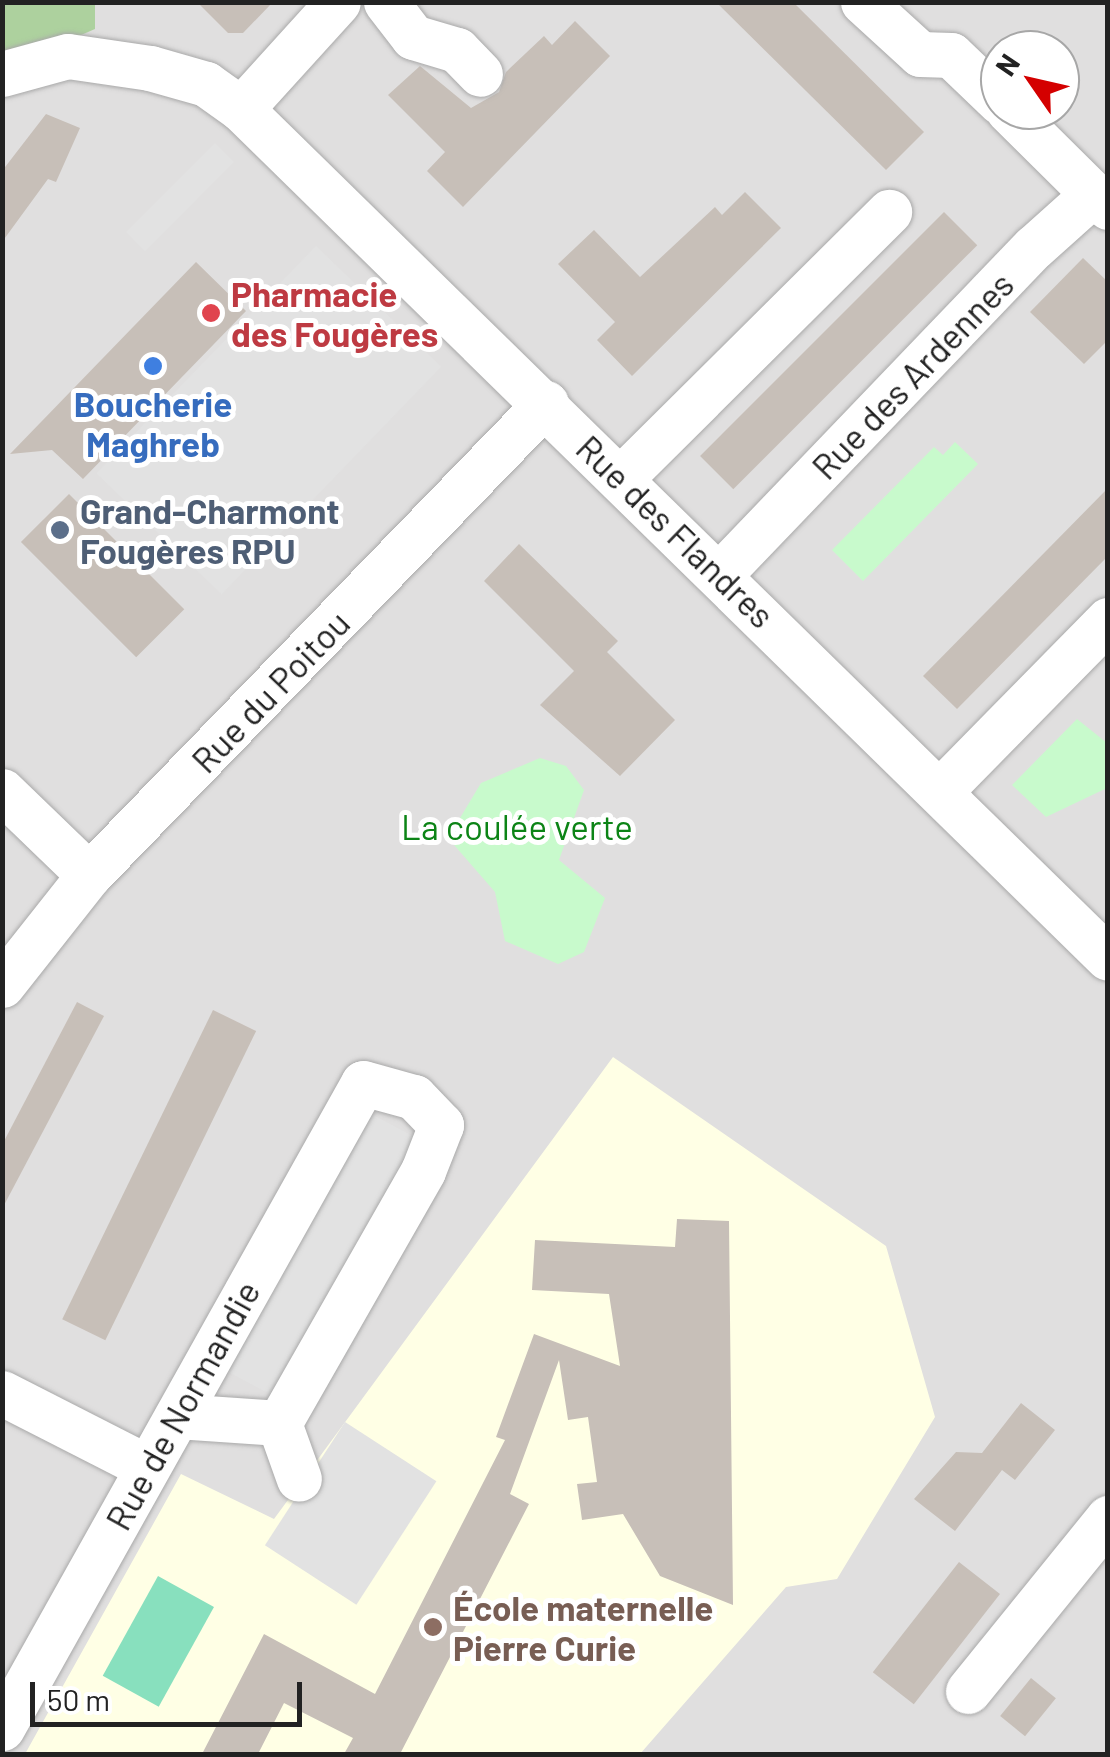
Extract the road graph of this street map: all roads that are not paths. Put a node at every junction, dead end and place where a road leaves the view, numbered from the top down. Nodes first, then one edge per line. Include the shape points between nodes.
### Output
1 (338, 2) edge
2 (386, 2) edge
3 (864, 2) edge
4 (480, 74) dead end
5 (3, 82) edge
6 (980, 83) edge
7 (241, 109) junction
8 (1028, 130) edge
9 (1100, 200) edge
10 (889, 212) dead end
11 (546, 403) junction
12 (621, 478) junction
13 (720, 574) junction
14 (1108, 620) edge
15 (940, 790) junction
16 (2, 791) edge
17 (89, 875) junction
18 (1108, 958) edge
19 (2, 984) edge
20 (2, 1393) edge
21 (177, 1416) junction
22 (279, 1423) junction
23 (147, 1467) junction
24 (299, 1479) dead end
25 (1108, 1518) edge
26 (968, 1691) dead end
27 (2, 1728) edge

1 - 7 street
2 - 4 street via 412,37 457,50
3 - 6 street via 920,54 951,55
5 - 7 street, Rue des Flandres via 68,56 206,84
7 - 11 street, Rue des Flandres
8 - 9 street
9 - 13 street, Rue des Ardennes
10 - 12 street
11 - 12 street, Rue des Flandres
11 - 17 street, Rue du Poitou
12 - 13 street, Rue des Flandres
13 - 15 street, Rue des Flandres
14 - 15 street
15 - 18 street, Rue des Flandres
16 - 17 street
17 - 19 street, Rue du Poitou
20 - 23 street
21 - 22 street
21 - 22 street, Rue de Normandie via 363,1083 414,1096 441,1124
21 - 23 street, Rue de Normandie
22 - 24 street
23 - 27 street, Rue de Normandie
25 - 26 street

